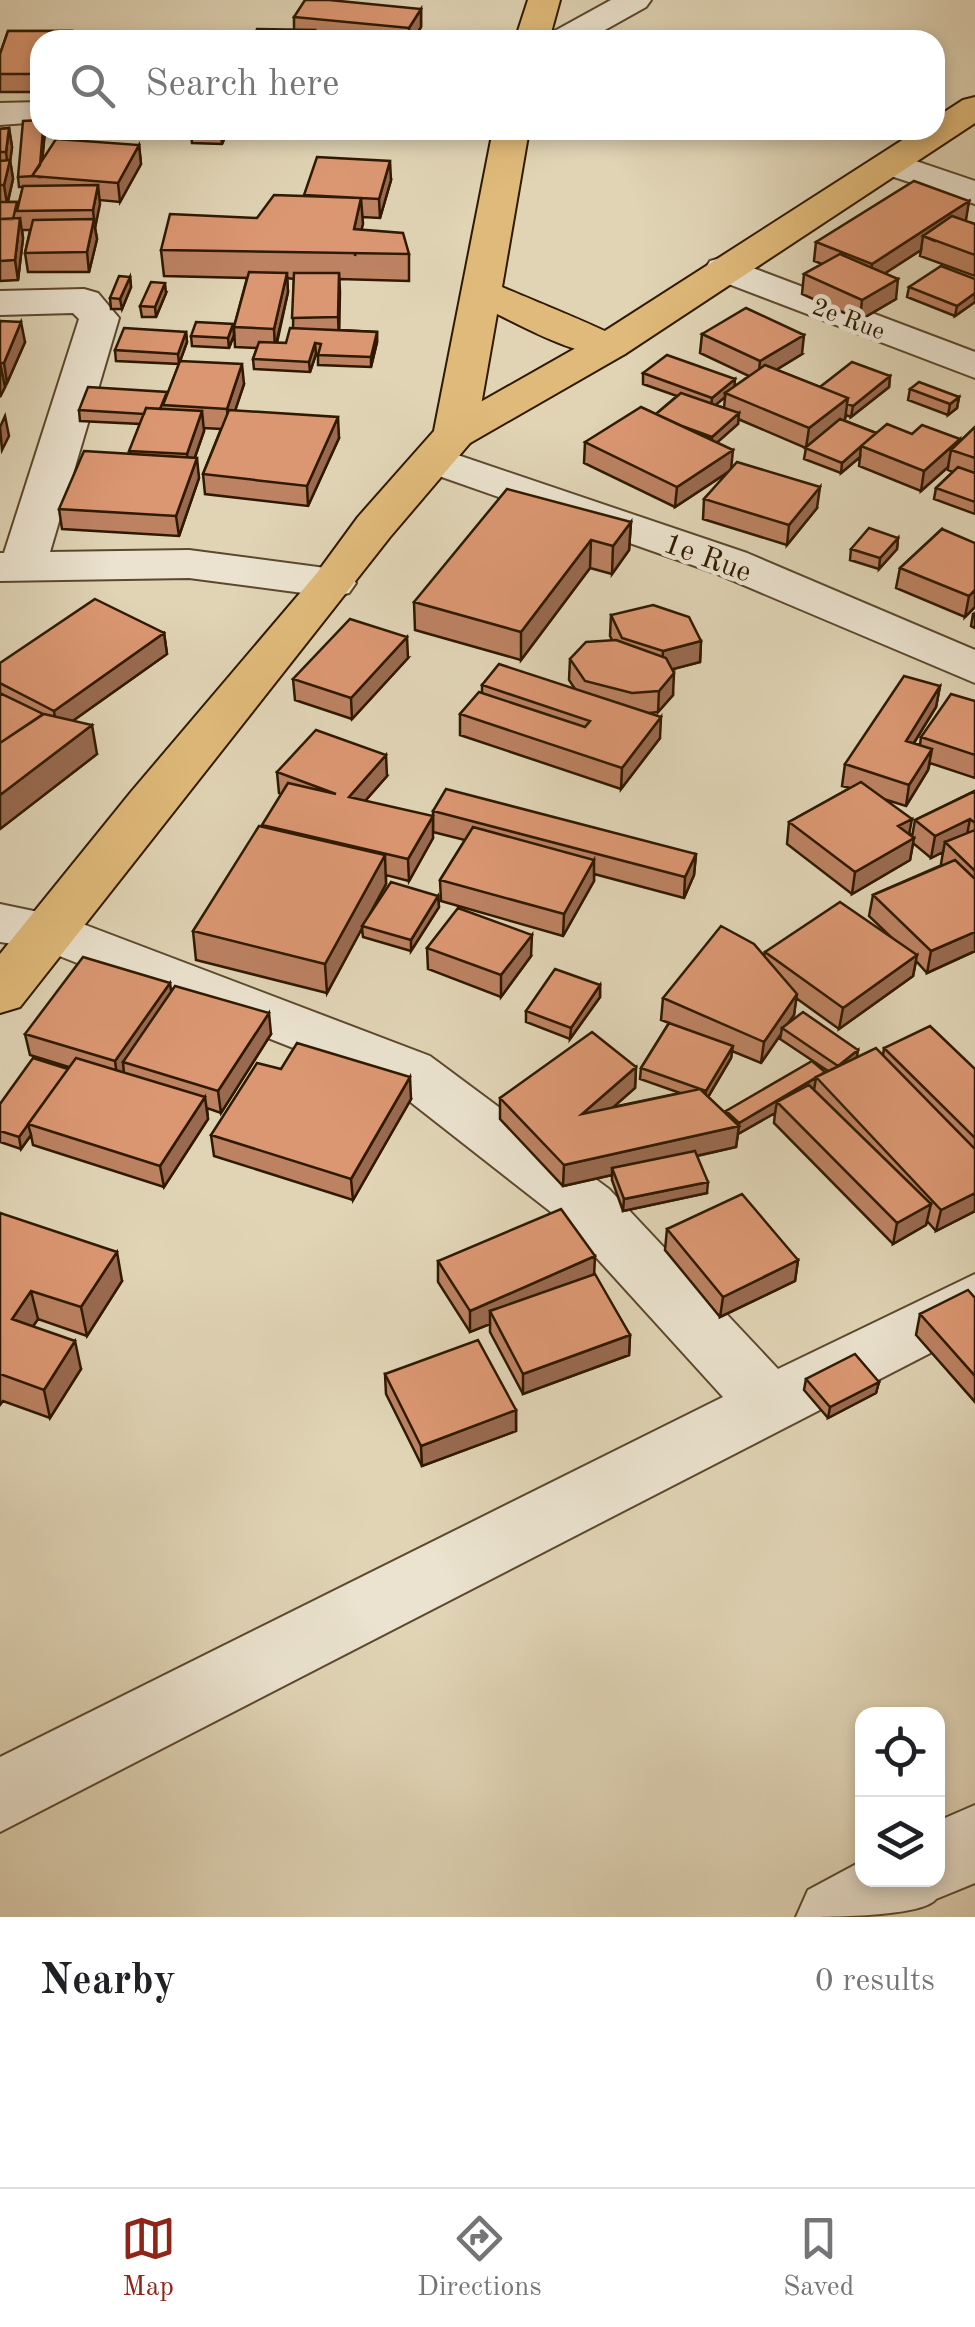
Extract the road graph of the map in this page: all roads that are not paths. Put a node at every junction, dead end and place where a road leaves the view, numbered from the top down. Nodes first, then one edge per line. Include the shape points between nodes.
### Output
1 (544, 0) edge
2 (635, 0) edge
3 (535, 30) edge
4 (580, 30) edge
5 (975, 106) edge
6 (30, 112) edge
7 (0, 114) edge
8 (945, 127) edge
9 (509, 140) edge
10 (926, 140) edge
11 (892, 164) junction
12 (975, 193) edge
13 (724, 269) junction
14 (483, 293) junction
15 (0, 303) edge
16 (611, 344) junction
17 (975, 366) edge
18 (444, 447) junction
19 (11, 566) edge
20 (333, 582) junction
21 (975, 668) edge
22 (24, 927) edge
23 (0, 993) edge
24 (975, 1300) edge
25 (770, 1404) junction
26 (0, 1796) edge
27 (975, 1842) edge
28 (945, 1858) edge
29 (892, 1887) edge
30 (835, 1917) edge

1 - 3 main road
2 - 4 street
5 - 8 main road
6 - 7 street
9 - 14 main road
10 - 11 main road
11 - 12 street
11 - 13 main road
13 - 16 main road
13 - 17 street, 2e Rue
14 - 16 main road
14 - 18 main road
15 - 19 street via 84,302 99,318
16 - 18 main road
18 - 20 main road
18 - 21 street, 1e Rue
19 - 20 street via 189,564
20 - 22 main road
22 - 23 main road
22 - 25 street via 410,1071 587,1206
24 - 25 street
25 - 26 street
27 - 28 street
29 - 30 street

